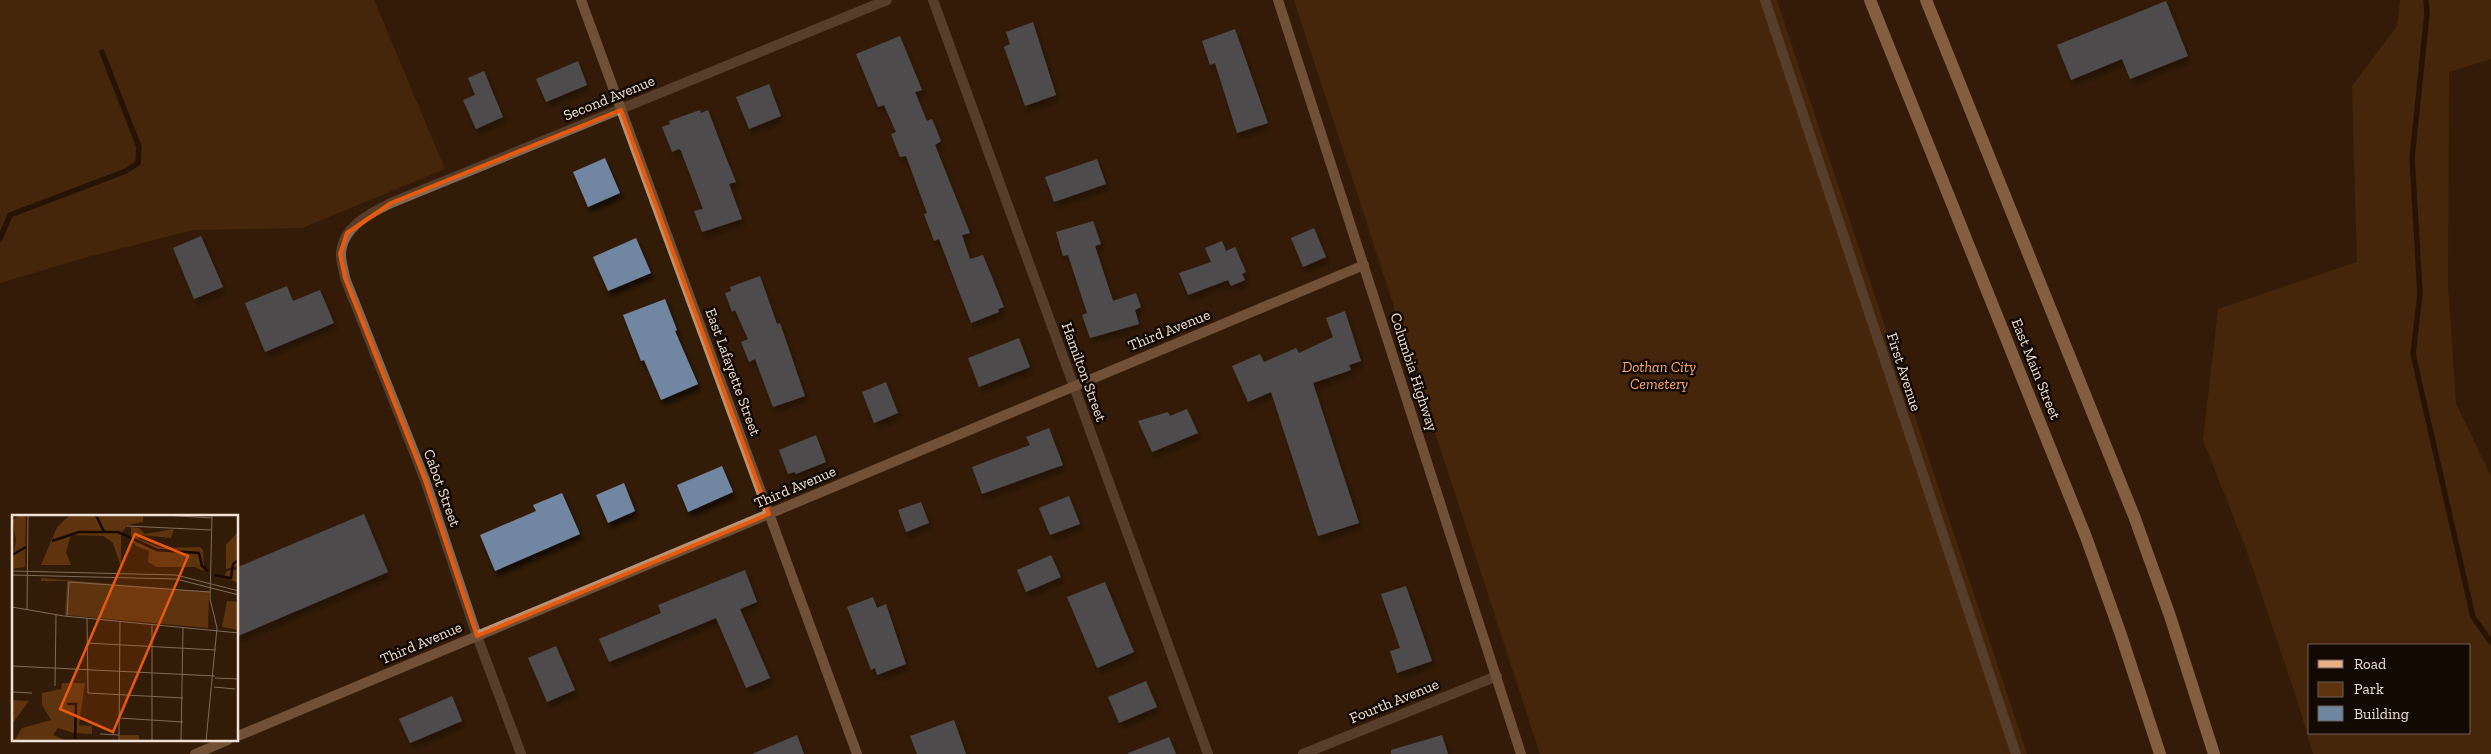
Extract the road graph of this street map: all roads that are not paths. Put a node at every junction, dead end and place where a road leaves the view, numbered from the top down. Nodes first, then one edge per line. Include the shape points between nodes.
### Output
1 (581, 0) edge
2 (887, 0) edge
3 (933, 0) edge
4 (1278, 0) edge
5 (1765, 0) edge
6 (1870, 0) edge
7 (1926, 0) edge
8 (621, 110) junction
9 (347, 233) joint
10 (1364, 265) junction
11 (1072, 386) junction
12 (769, 514) junction
13 (477, 636) junction
14 (1497, 676) junction
15 (239, 736) edge
16 (223, 742) edge
17 (195, 754) edge
18 (521, 754) edge
19 (857, 754) edge
20 (1208, 754) edge
21 (1303, 754) edge
22 (1521, 754) edge
23 (2016, 754) edge
24 (2160, 754) edge
25 (2214, 754) edge

1 - 8 street, East Lafayette Street
2 - 8 street, Second Avenue
3 - 11 street, Hamilton Street
4 - 10 street, Columbia Highway
5 - 23 street, First Avenue
6 - 24 main road, East Main Street via 2086,537
7 - 25 main road via 2134,516
8 - 9 street, Second Avenue via 391,203 371,213
8 - 12 street, East Lafayette Street
9 - 13 street, Cabot Street via 340,254 345,278 424,480
10 - 11 street, Third Avenue
10 - 14 street, Columbia Highway
11 - 12 street, Third Avenue
11 - 20 street, Hamilton Street
12 - 13 street, Third Avenue
12 - 19 street, East Lafayette Street
13 - 15 street, Third Avenue
13 - 18 street, Cabot Street
14 - 21 street, Fourth Avenue
14 - 22 street, Columbia Highway
16 - 17 street

